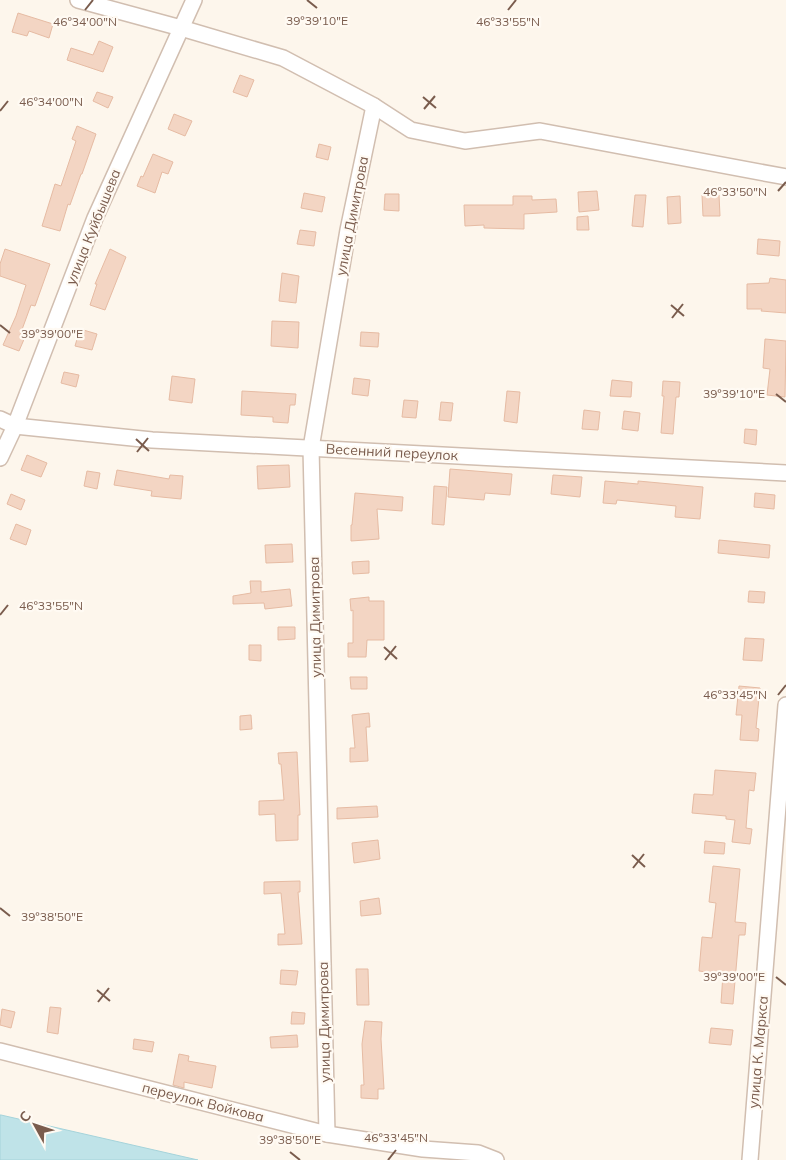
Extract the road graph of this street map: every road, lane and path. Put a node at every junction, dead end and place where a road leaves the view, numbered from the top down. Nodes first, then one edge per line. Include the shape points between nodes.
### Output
1 (78, 0) edge
2 (194, 0) edge
3 (181, 28) junction
4 (374, 106) junction
5 (786, 177) edge
6 (0, 419) edge
7 (15, 426) junction
8 (311, 448) junction
9 (0, 458) edge
10 (786, 473) edge
11 (786, 705) edge
12 (0, 1051) edge
13 (327, 1134) junction
14 (496, 1160) edge
15 (750, 1160) edge

1 - 3 street
2 - 3 street, улица Куйбышева
3 - 4 street via 283,58
3 - 7 street, улица Куйбышева via 95,218
4 - 5 street via 411,130 465,141 540,130
4 - 8 street, улица Димитрова via 346,240
6 - 7 street, Весенний переулок
7 - 8 street, Весенний переулок via 152,440
7 - 9 street, улица Куйбышева
8 - 10 street, Весенний переулок
8 - 13 street, улица Димитрова
11 - 15 street, улица К. Маркса
12 - 13 street, переулок Войкова
13 - 14 street, переулок Войкова via 423,1149 478,1153

